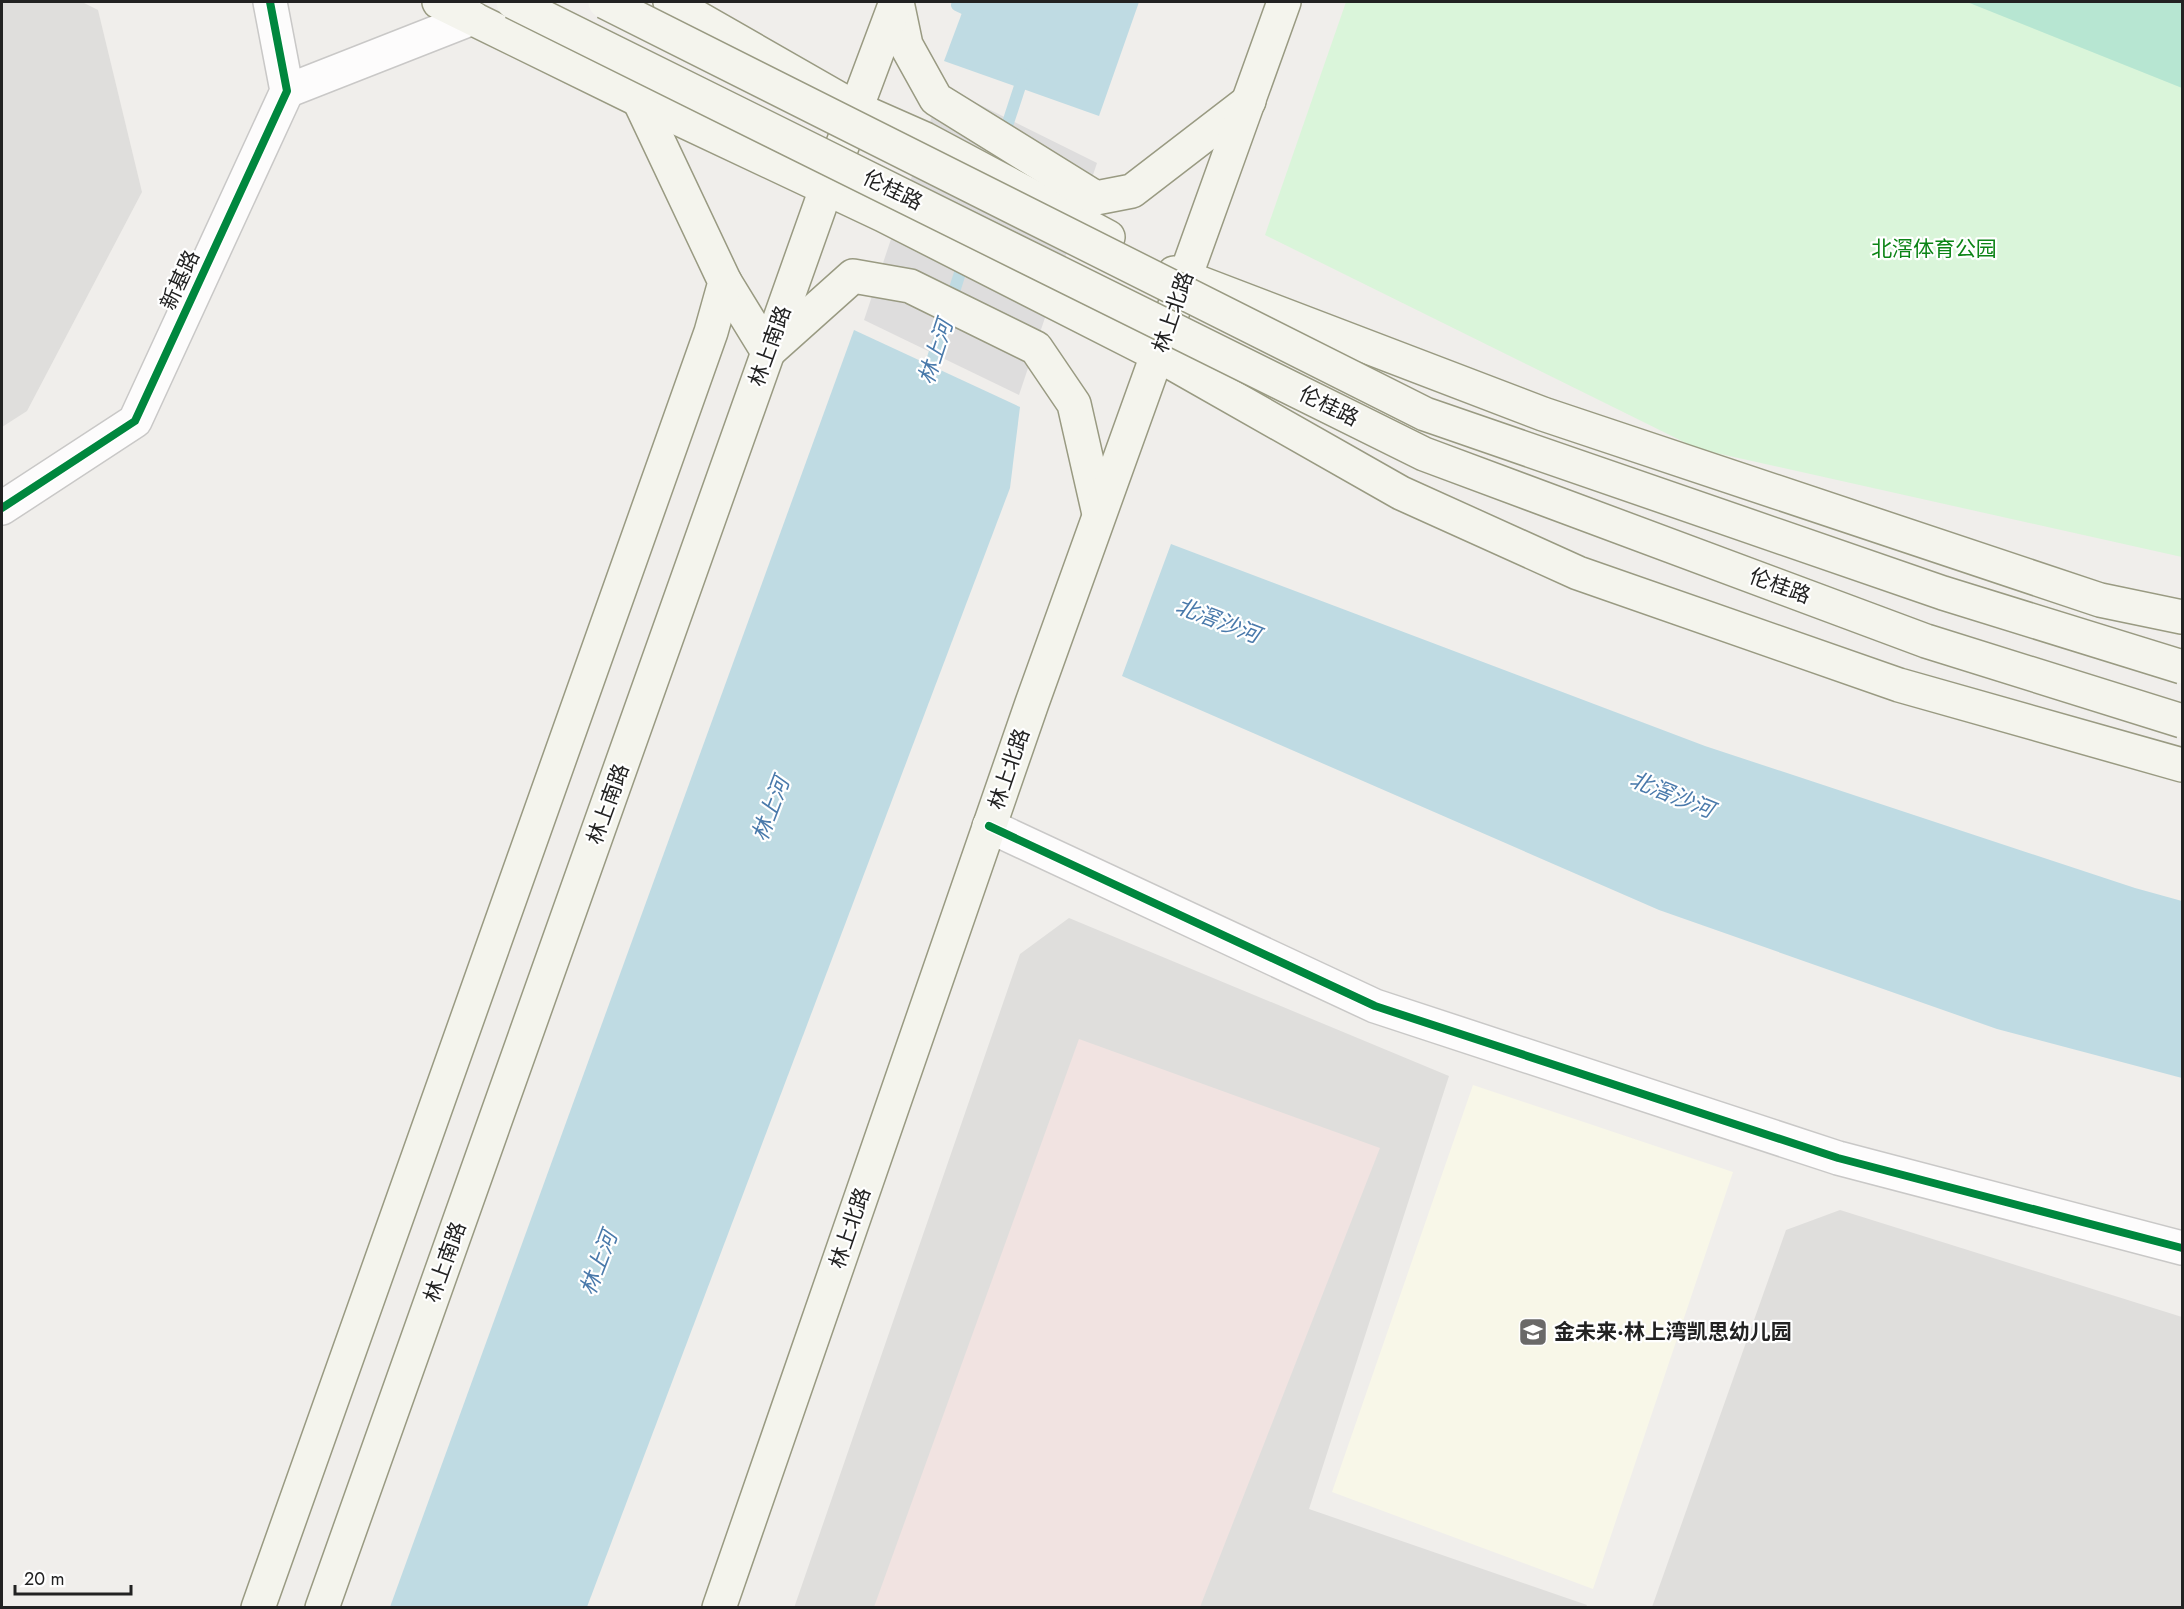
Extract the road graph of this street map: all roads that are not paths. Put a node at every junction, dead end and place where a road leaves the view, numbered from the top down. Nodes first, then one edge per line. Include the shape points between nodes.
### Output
1 (270, 2) edge
2 (440, 2) edge
3 (513, 2) edge
4 (605, 2) edge
5 (670, 2) edge
6 (897, 2) edge
7 (1284, 2) edge
8 (473, 18) junction
9 (287, 91) junction
10 (639, 100) junction
11 (1249, 101) junction
12 (857, 109) junction
13 (826, 189) junction
14 (1185, 279) junction
15 (724, 282) junction
16 (768, 352) junction
17 (1158, 355) junction
18 (2, 508) edge
19 (1099, 514) junction
20 (2182, 617) edge
21 (2182, 667) edge
22 (2182, 721) edge
23 (2182, 765) edge
24 (989, 826) junction
25 (2182, 1248) edge
26 (258, 1608) edge
27 (322, 1608) edge
28 (719, 1608) edge

1 - 9 street
2 - 8 main road
3 - 22 main road, 伦桂路, bridge via 1424,454 1926,641
4 - 21 main road, 伦桂路, bridge via 1425,414 1932,589
5 - 12 main road
6 - 11 main road via 906,45 936,99 1096,198 1132,191
6 - 12 main road, 林上南路
7 - 11 main road, 林上北路
8 - 9 street
8 - 10 main road
9 - 18 street, 新基路 via 135,421
10 - 13 main road
10 - 15 main road
11 - 14 main road, 林上北路
12 - 13 main road, 林上南路
12 - 14 main road via 925,139
13 - 16 main road, 林上南路
13 - 17 main road
14 - 17 main road, 林上北路
14 - 20 main road via 1555,418 2100,600
15 - 16 main road
15 - 26 main road via 703,354
16 - 19 main road via 853,276 910,286 1036,348 1074,404
16 - 27 main road, 林上南路
17 - 19 main road, 林上北路
17 - 23 main road via 1401,493 1578,573 1899,685
19 - 24 main road, 林上北路
24 - 25 street via 1375,1006 1838,1158
24 - 28 main road, 林上北路

